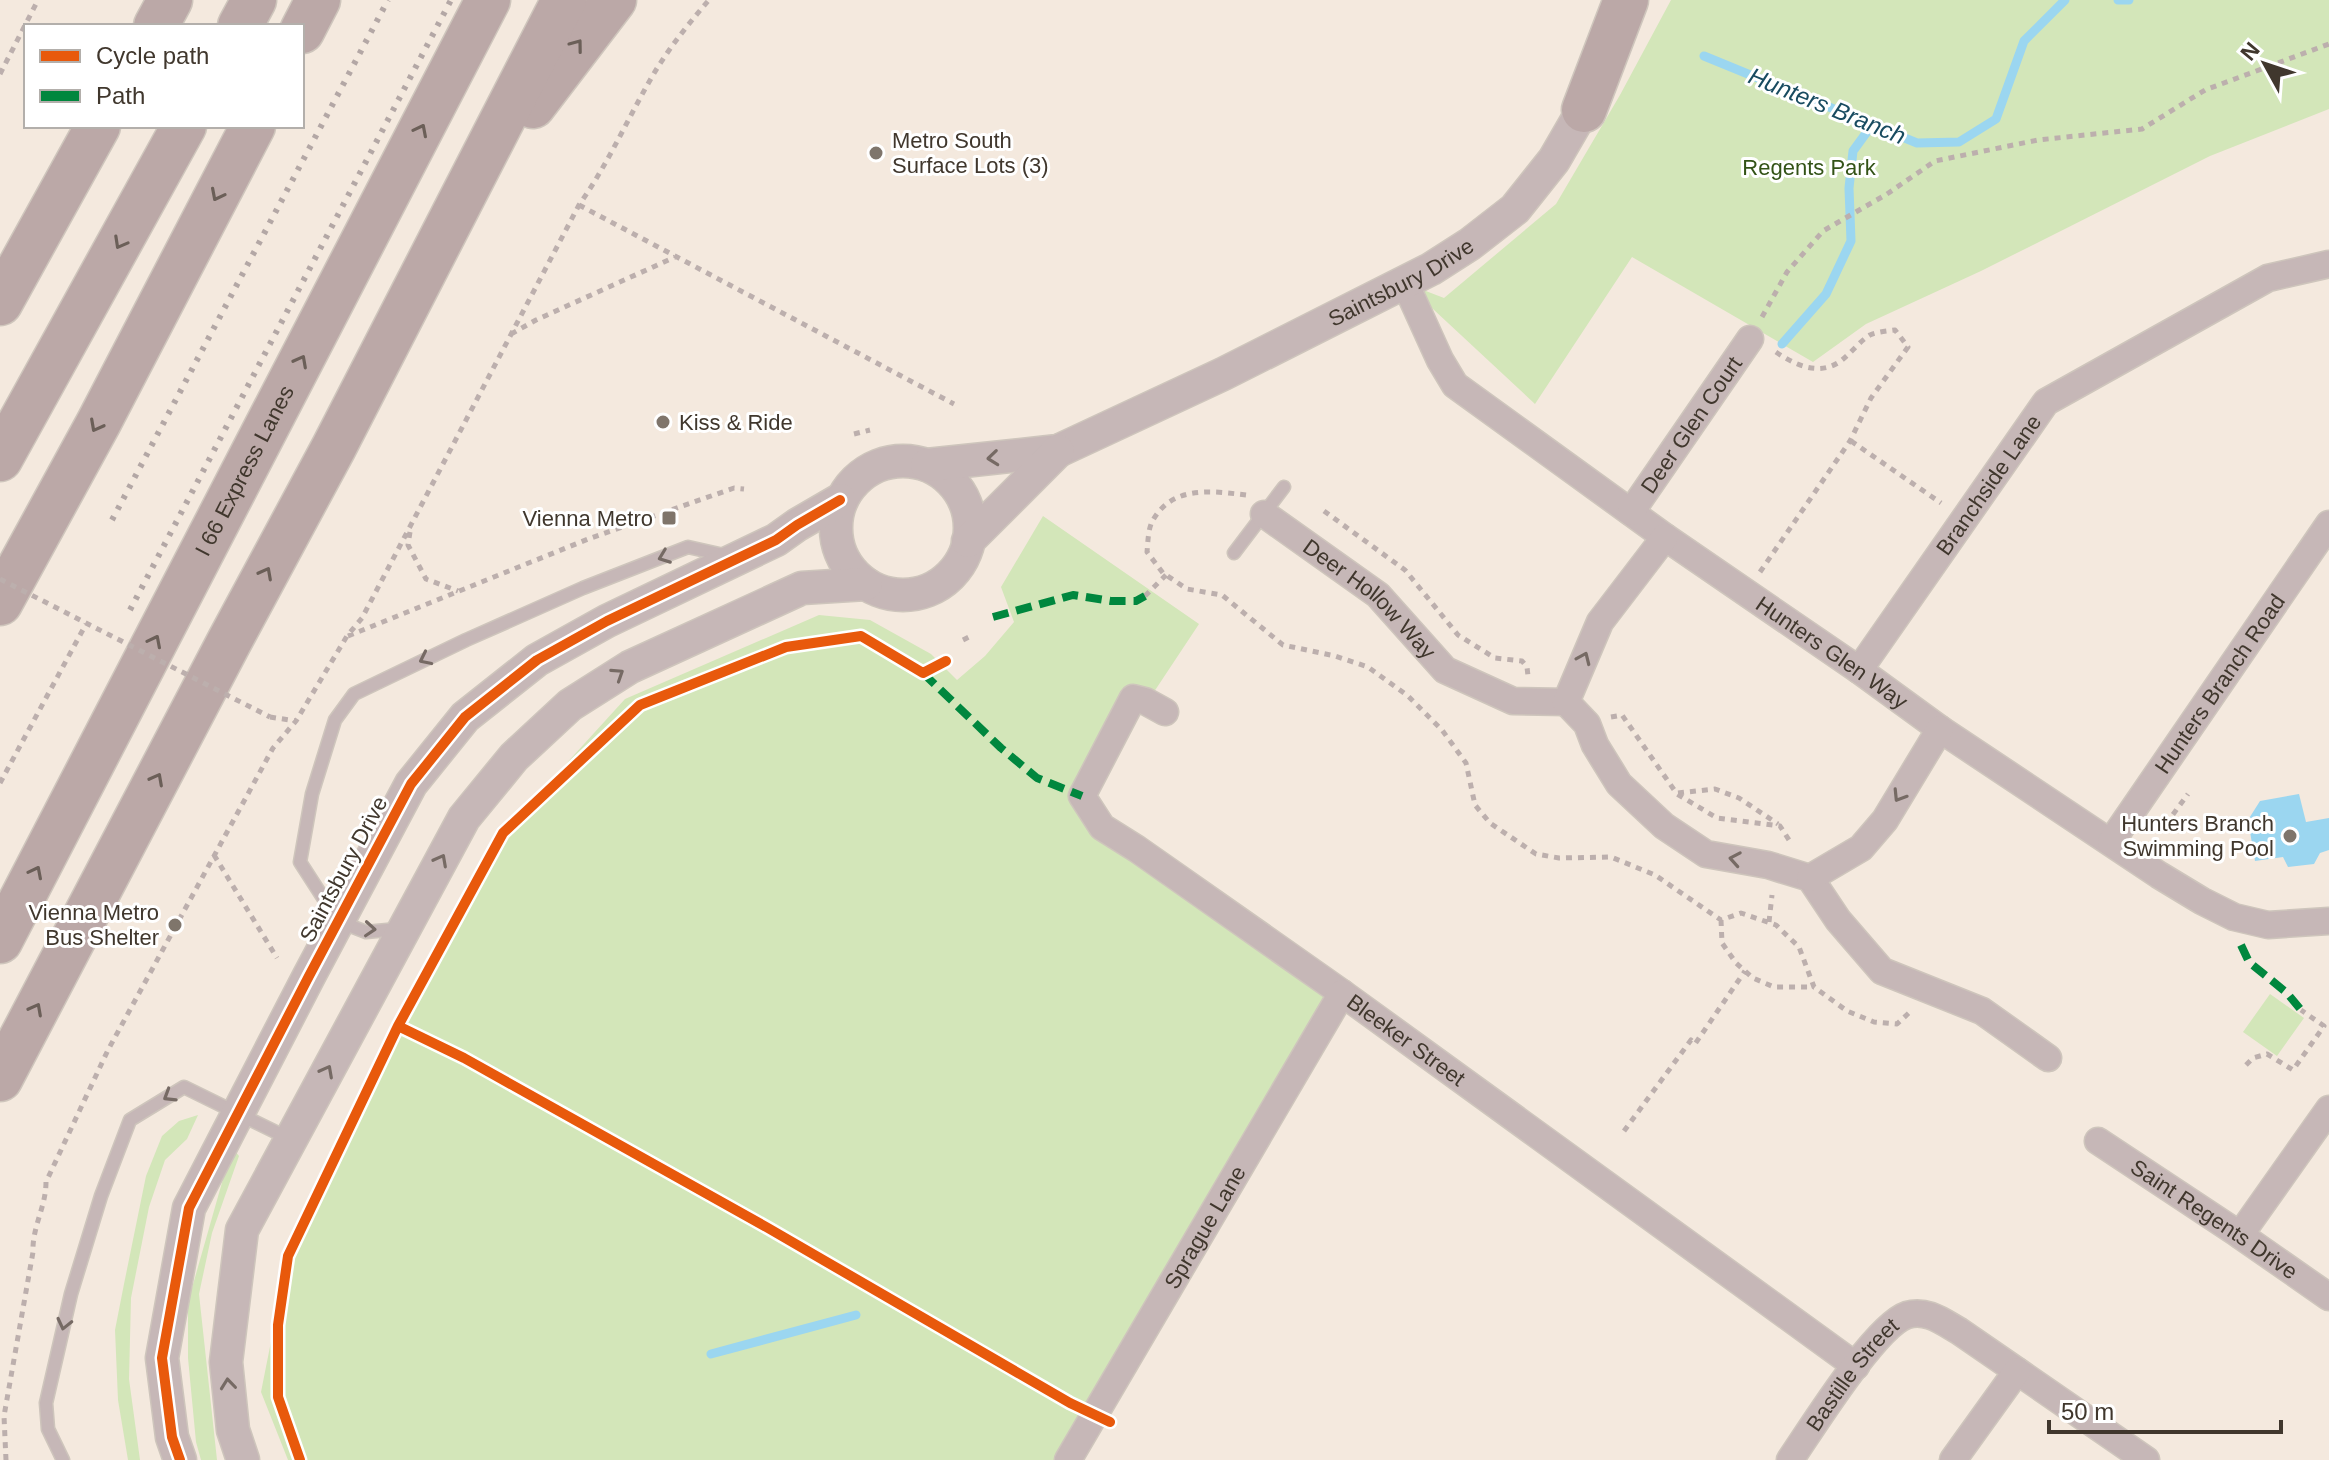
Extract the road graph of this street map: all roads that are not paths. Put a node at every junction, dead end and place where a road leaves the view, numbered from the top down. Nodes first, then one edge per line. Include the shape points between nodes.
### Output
1 (163, 0) edge
2 (170, 0) edge
3 (254, 0) edge
4 (318, 0) edge
5 (488, 0) edge
6 (564, 0) edge
7 (614, 0) edge
8 (1626, 0) edge
9 (1643, 0) edge
10 (150, 24) edge
11 (157, 24) edge
12 (241, 24) edge
13 (304, 27) edge
14 (1584, 110) junction
15 (97, 128) edge
16 (183, 128) edge
17 (252, 128) edge
18 (2329, 264) edge
19 (1405, 283) junction
20 (0, 303) edge
21 (1752, 335) road end
22 (334, 447) junction
23 (1058, 451) junction
24 (0, 459) edge
25 (927, 465) junction
26 (1284, 487) dead end
27 (840, 500) junction
28 (1631, 512) junction
29 (1264, 514) junction
30 (2329, 524) edge
31 (1665, 537) junction
32 (968, 541) junction
33 (1234, 553) dead end
34 (739, 558) junction
35 (866, 584) junction
36 (0, 603) edge
37 (1859, 670) junction
38 (1566, 702) junction
39 (1165, 712) dead end
40 (1940, 729) junction
41 (2111, 842) junction
42 (1810, 878) junction
43 (338, 921) junction
44 (2329, 921) edge
45 (404, 928) junction
46 (0, 941) edge
47 (1342, 993) junction
48 (2048, 1058) dead end
49 (0, 1079) edge
50 (2329, 1109) edge
51 (238, 1112) junction
52 (290, 1139) junction
53 (2098, 1141) dead end
54 (2240, 1235) junction
55 (2329, 1297) edge
56 (1856, 1366) junction
57 (2017, 1371) junction
58 (63, 1460) edge
59 (180, 1460) edge
60 (243, 1460) edge
61 (1068, 1460) edge
62 (1790, 1460) edge
63 (1953, 1460) edge
64 (2146, 1460) edge

1 - 10 highway
2 - 11 highway
3 - 12 highway
4 - 13 highway
46 -> 5 highway, I 66 Express Lanes
6 - 22 highway
22 -> 7 highway via 533,105
8 - 14 highway
9 - 14 street, Saintsbury Drive
14 - 19 street, Saintsbury Drive via 1515,209
15 - 20 highway
16 -> 24 highway
17 -> 36 highway
18 - 37 street, Branchside Lane via 2268,278 2046,402
19 - 23 street, Saintsbury Drive
19 - 28 street, Hunters Glen Way via 1455,385
21 - 28 street, Deer Glen Court
49 -> 22 highway
23 -> 25 street, Saintsbury Drive
23 - 32 street, Saintsbury Drive
25 - 27 street via 916,460 866,471
25 - 32 street via 950,480 963,498
26 - 29 lane
27 - 34 street, Saintsbury Drive
27 - 35 street via 835,528 839,550
28 - 31 street, Hunters Glen Way
29 - 33 lane
29 - 38 street, Deer Hollow Way via 1378,595 1445,670 1513,701
30 - 41 street, Hunters Branch Road
31 - 37 street, Hunters Glen Way
38 -> 31 street via 1600,622
32 - 35 street via 947,579 928,590 885,593
34 - 43 street, Saintsbury Drive via 537,660 465,717 411,784
34 -> 43 lane via 688,547 583,588 354,694 335,720 312,794 300,862
45 -> 35 street via 464,818 514,757 570,705 630,667 802,588
37 - 40 street, Hunters Glen Way
42 -> 38 street via 1706,854 1664,826 1619,784 1587,724
39 - 47 street, Bleeker Street via 1133,698 1082,796 1102,827
40 - 41 street, Hunters Glen Way
40 -> 42 street via 1885,820 1861,848
41 - 44 street, Hunters Glen Way via 2234,917 2268,925
42 - 48 street via 1882,971 1982,1011
43 -> 45 lane via 366,932
43 - 51 street, Saintsbury Drive
52 -> 45 street
47 - 56 street, Bleeker Street
47 - 61 street, Sprague Lane
50 - 54 street
51 - 52 lane
51 -> 58 lane via 184,1087 130,1120 71,1294 46,1403 48,1429
51 - 59 street, Saintsbury Drive via 189,1208 162,1358
60 -> 52 street via 233,1430 226,1362 242,1230
53 - 54 street, Saint Regents Drive
54 - 55 street, Saint Regents Drive
56 - 57 street, Bastille Street via 1890,1325 1909,1314 1930,1314
56 - 62 street, Bastille Street
57 - 63 street
57 - 64 street

